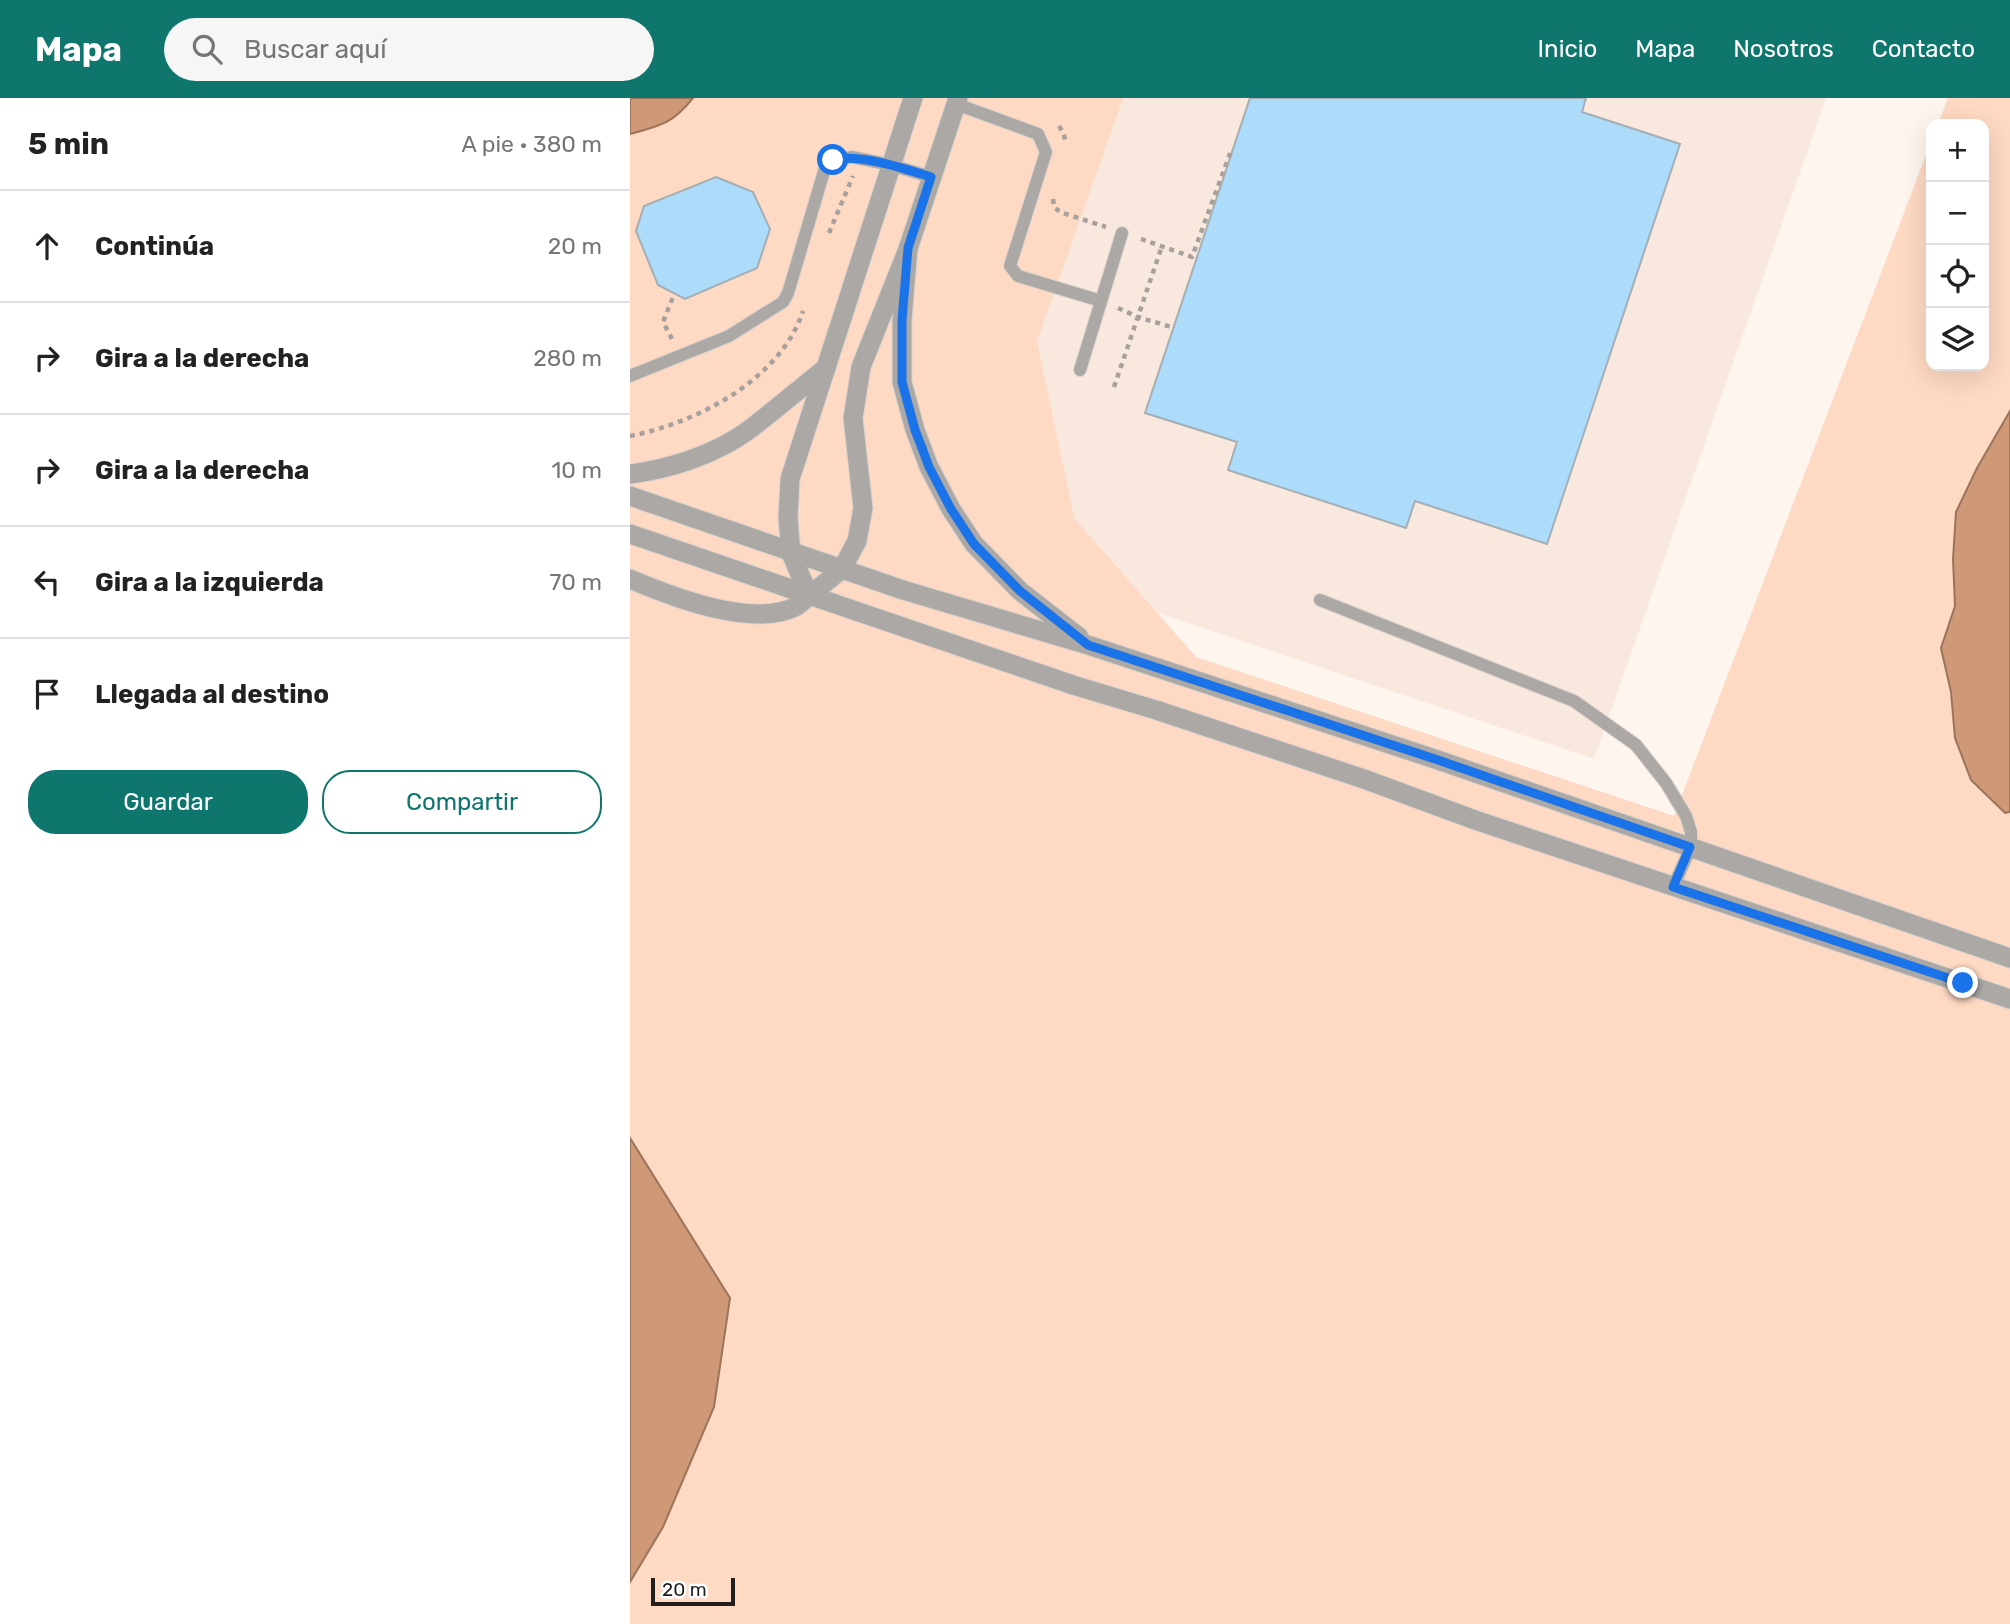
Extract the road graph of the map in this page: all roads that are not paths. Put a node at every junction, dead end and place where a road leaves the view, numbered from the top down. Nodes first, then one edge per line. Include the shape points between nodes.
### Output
1 (913, 98) edge
2 (957, 101) edge
3 (891, 165) junction
4 (931, 177) junction
5 (1122, 233) road end
6 (908, 248) junction
7 (1101, 301) junction
8 (826, 368) junction
9 (1080, 370) dead end
10 (630, 376) edge
11 (630, 474) edge
12 (630, 496) edge
13 (630, 534) edge
14 (791, 553) junction
15 (842, 569) junction
16 (630, 579) edge
17 (810, 596) junction
18 (1320, 600) dead end
19 (1088, 645) junction
20 (1690, 847) junction
21 (1673, 887) junction
22 (2010, 958) edge
23 (2010, 999) edge

1 - 3 street
2 - 4 street
2 - 7 lane via 1038,134 1046,152 1010,266 1018,276
3 - 4 lane
3 - 8 street
3 - 10 lane via 852,157 833,160 825,168 783,302 729,336
4 - 6 street
5 - 7 lane
6 - 15 street via 861,367 853,418 863,508 857,541
6 - 19 street via 902,382 929,467 974,544 1020,591
7 - 9 lane
8 - 11 street via 744,433 708,453
8 - 14 street via 790,479
12 - 14 street
13 - 17 street
14 - 15 street
14 - 17 street
15 - 17 street
15 - 19 street
16 - 17 street via 727,612 767,614 796,607
17 - 21 street
18 - 20 lane via 1574,701 1644,754 1686,816
19 - 20 street
20 - 21 lane
20 - 22 street
21 - 23 street

